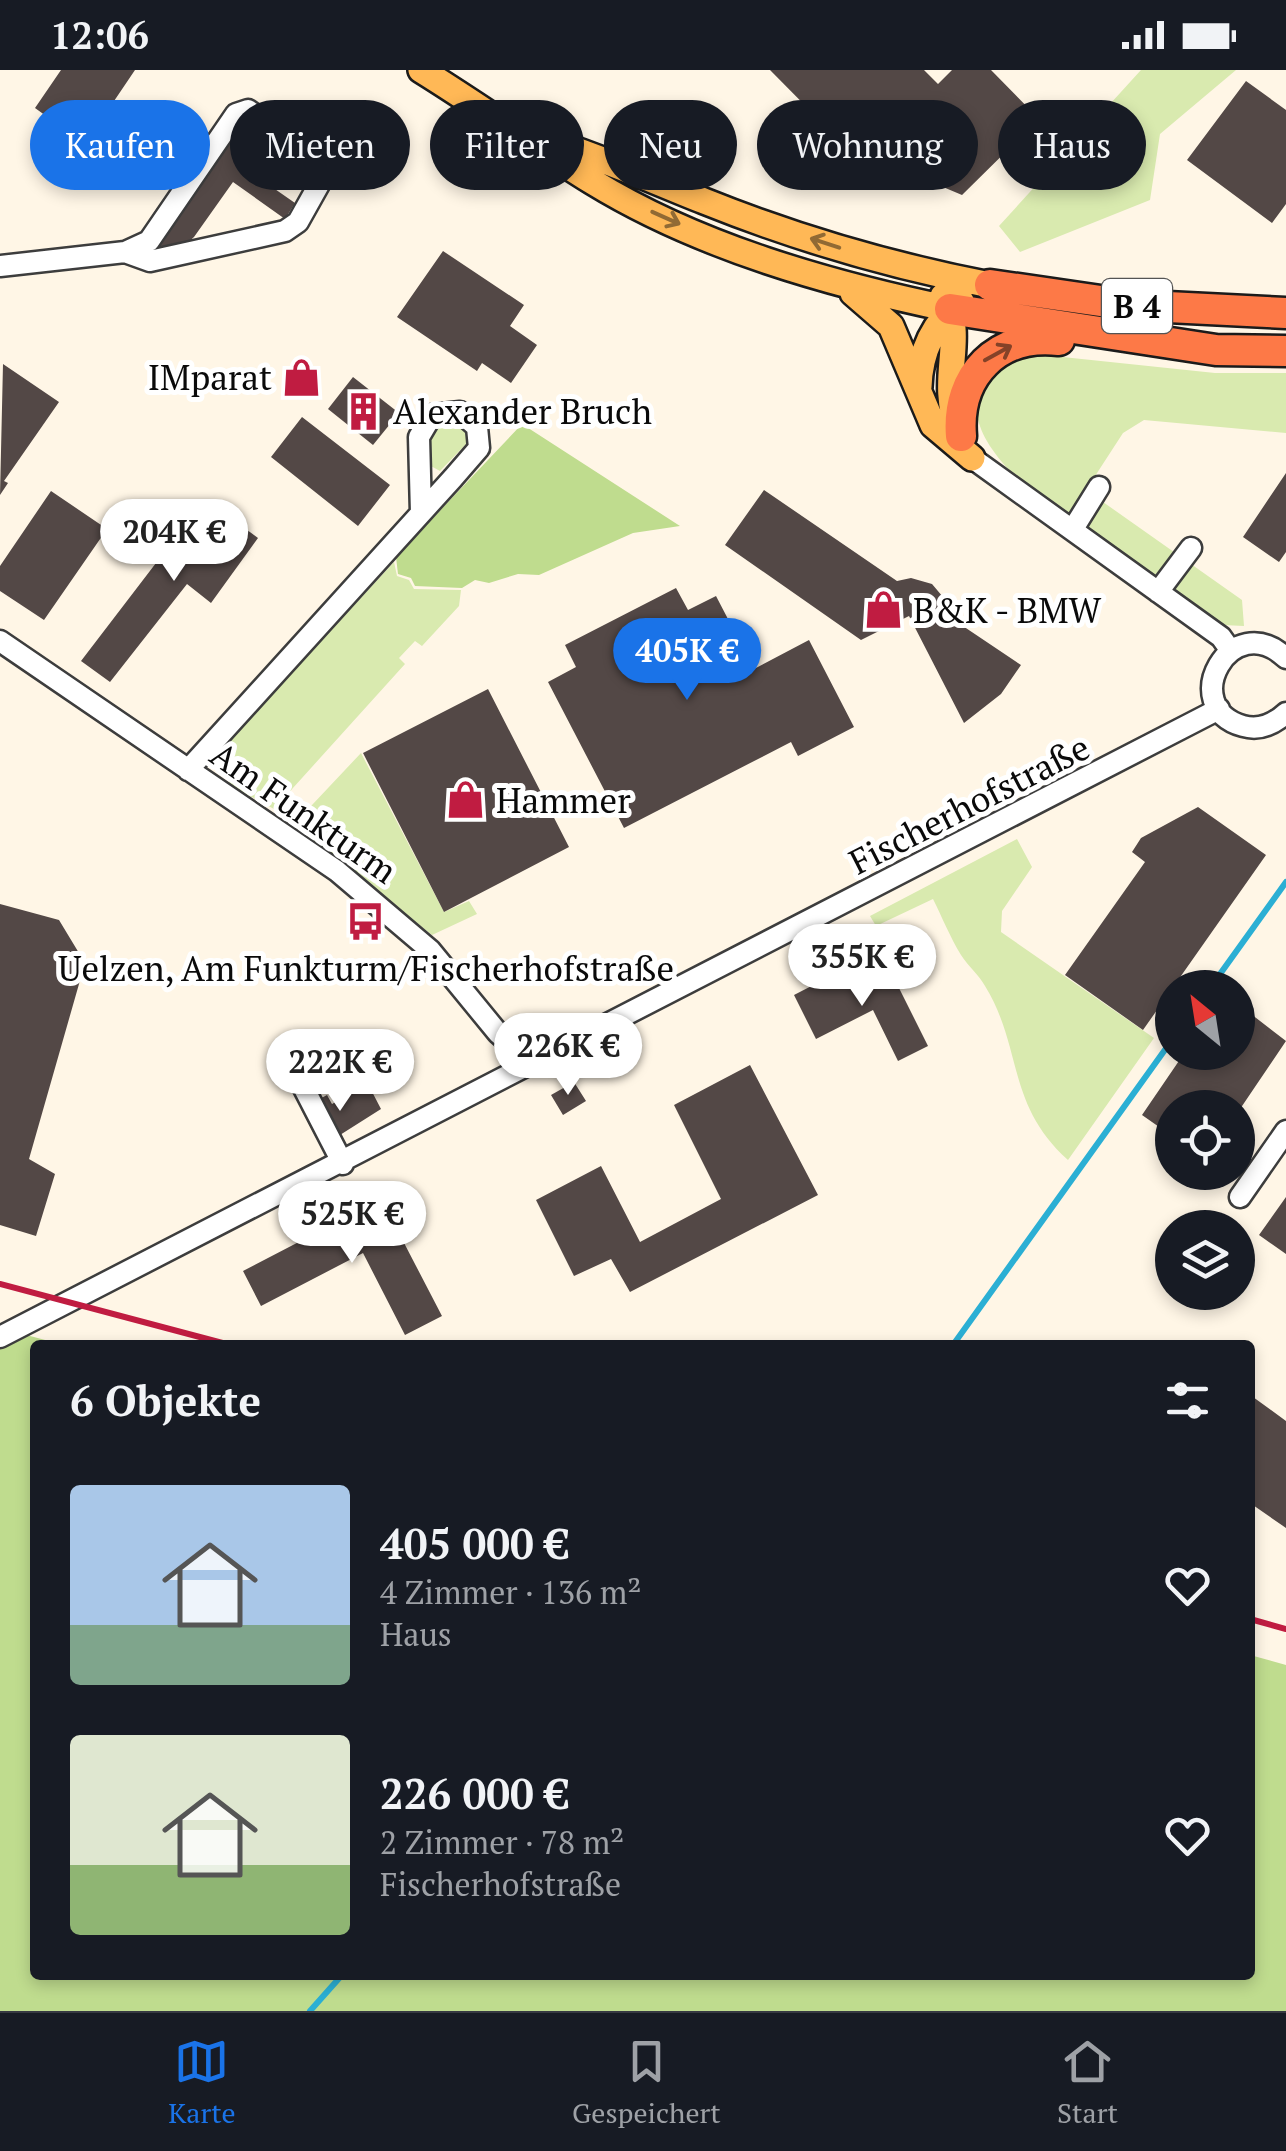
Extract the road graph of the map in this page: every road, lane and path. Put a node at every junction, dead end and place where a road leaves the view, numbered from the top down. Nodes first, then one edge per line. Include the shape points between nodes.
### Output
1 (420, 70) edge
2 (469, 100) edge
3 (584, 152) edge
4 (584, 176) edge
5 (125, 252) junction
6 (0, 266) edge
7 (918, 270) junction
8 (831, 280) junction
9 (990, 285) junction
10 (950, 310) junction
11 (1286, 312) edge
12 (1216, 350) junction
13 (1286, 350) edge
14 (919, 387) junction
15 (966, 447) junction
16 (1099, 487) dead end
17 (421, 513) junction
18 (1072, 529) junction
19 (1190, 548) dead end
20 (1158, 592) junction
21 (0, 641) edge
22 (1231, 651) junction
23 (1286, 658) edge
24 (1219, 709) junction
25 (1286, 713) edge
26 (188, 770) junction
27 (548, 1057) junction
28 (294, 1070) dead end
29 (1286, 1131) edge
30 (343, 1164) junction
31 (1240, 1198) dead end
32 (0, 1337) edge

1 - 2 main road, B 4
7 -> 3 main road, B 4 via 772,226
4 -> 8 main road, B 4 via 652,212
5 - 5 street via 150,261 286,231 326,172 324,163 258,114 236,114 149,241
5 - 6 street
7 - 9 main road, B 4
7 - 10 main road
8 - 10 main road, B 4
8 - 14 main road via 886,319
9 - 10 main road
9 - 11 highway, B 4 via 1128,306
10 - 12 highway, B 4
10 - 14 main road via 926,346
10 - 15 main road via 956,328 948,382
12 - 13 highway, B 4
15 -> 12 highway via 962,404 971,376 987,358 1019,342
14 - 15 main road via 933,424
15 - 18 street
16 - 18 street
17 - 17 street via 418,437 432,415 460,412 477,427 479,448
17 - 26 street
18 - 20 street
19 - 20 street
20 - 22 street
21 - 26 street, Am Funkturm
22 - 23 street via 1260,644
22 - 24 street via 1213,676
24 - 25 street via 1252,728
24 - 27 street, Fischerhofstraße
26 - 27 street, Am Funkturm via 396,918 462,984 498,1033 514,1047
27 - 30 street, Fischerhofstraße
28 - 30 street
29 - 31 street
30 - 32 street, Fischerhofstraße

